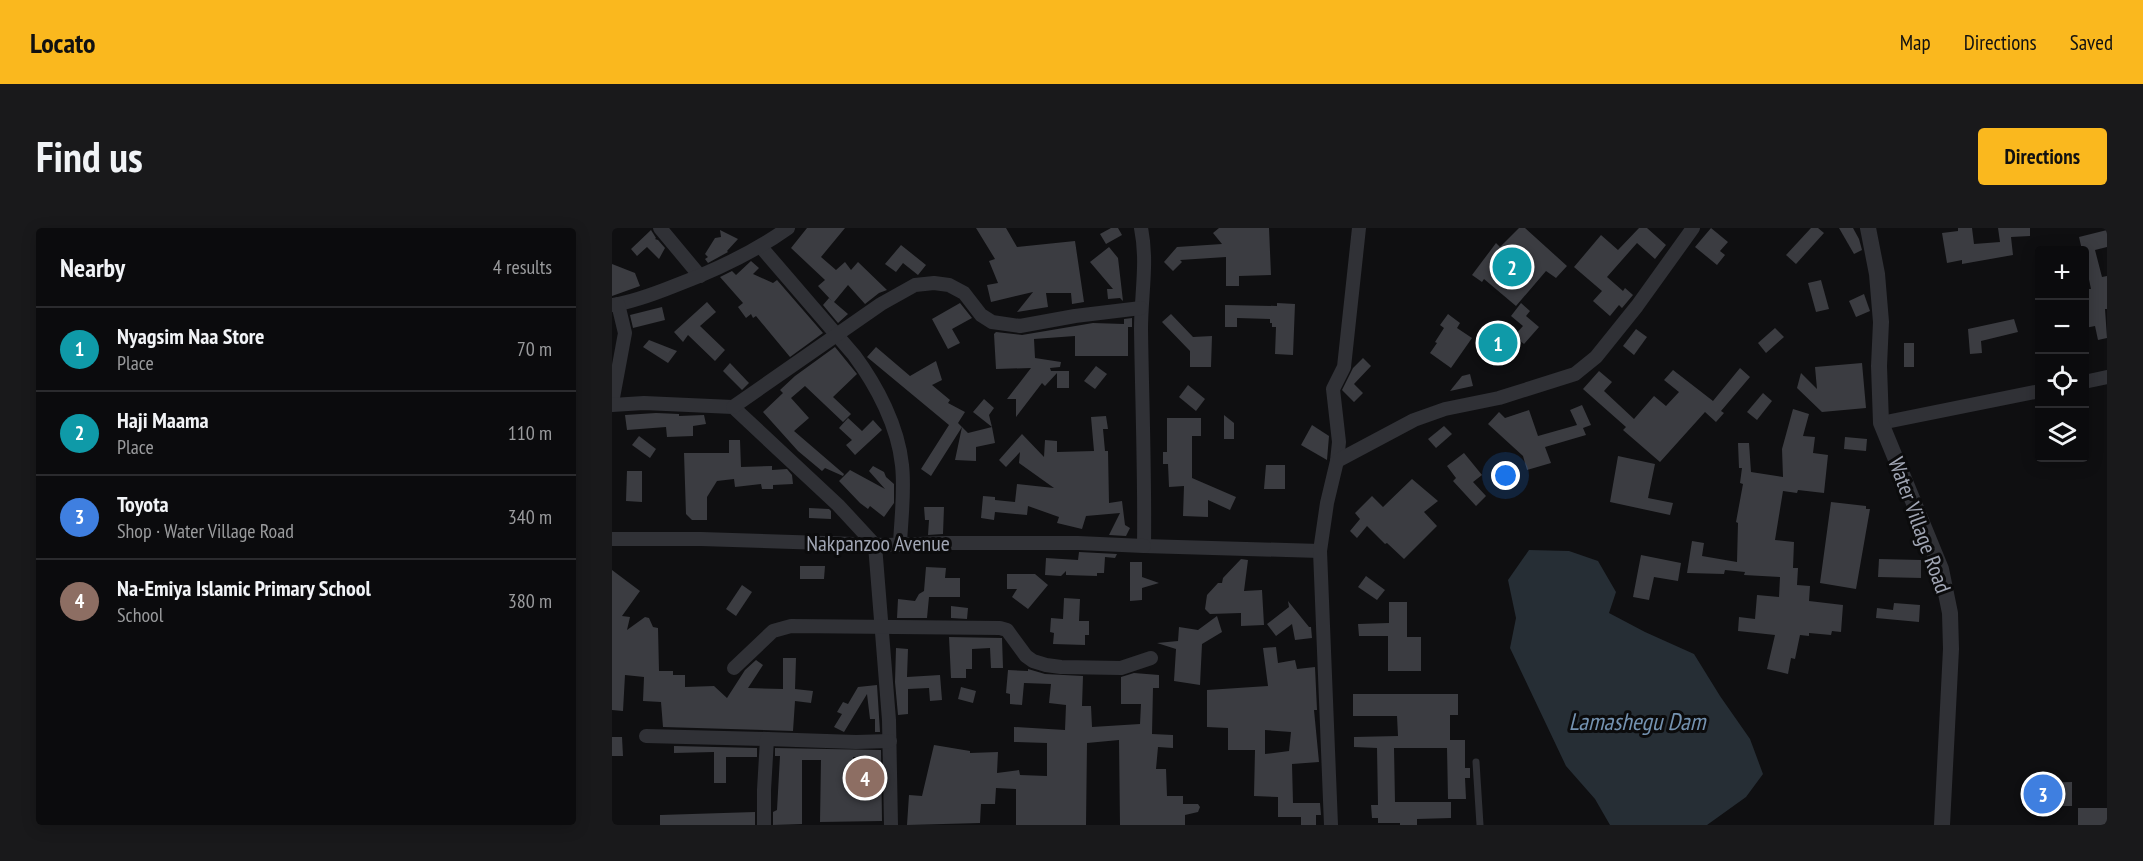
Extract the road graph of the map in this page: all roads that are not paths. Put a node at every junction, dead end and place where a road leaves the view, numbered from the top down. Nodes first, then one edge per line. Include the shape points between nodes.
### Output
1 (660, 228) edge
2 (788, 228) edge
3 (1141, 228) edge
4 (1359, 228) edge
5 (1693, 228) edge
6 (1868, 228) edge
7 (761, 247) junction
8 (700, 276) junction
9 (615, 305) edge
10 (1141, 308) junction
11 (837, 335) junction
12 (2107, 377) edge
13 (2089, 381) edge
14 (2035, 392) edge
15 (612, 404) edge
16 (733, 407) junction
17 (1881, 423) junction
18 (1337, 461) junction
19 (612, 539) edge
20 (876, 545) junction
21 (900, 545) junction
22 (1144, 546) junction
23 (1320, 551) junction
24 (882, 627) junction
25 (1151, 658) dead end
26 (734, 668) dead end
27 (646, 736) dead end
28 (767, 739) junction
29 (890, 741) junction
30 (1476, 762) dead end
31 (764, 825) edge
32 (891, 825) edge
33 (1331, 825) edge
34 (1479, 825) edge
35 (1942, 825) edge

1 - 8 street
2 - 7 street
3 - 10 street via 1145,260
4 - 18 street via 1344,367 1333,389 1339,442
5 - 18 street via 1596,357 1575,374 1414,420
6 - 17 street, Water Village Road via 1881,322
7 - 8 street
7 - 11 street
8 - 9 street
9 - 15 street via 625,333
10 - 11 street via 1020,326 992,322 981,315 964,293 934,283 915,285
10 - 22 street
11 - 16 street
11 - 21 street via 864,368 896,437 903,491
12 - 13 street
14 - 17 street
15 - 16 street
16 - 20 street
17 - 35 street, Water Village Road via 1941,569 1950,613
18 - 23 street
19 - 20 street, Nakpanzoo Avenue
20 - 21 street, Nakpanzoo Avenue
20 - 24 street
21 - 22 street, Nakpanzoo Avenue
22 - 23 street, Nakpanzoo Avenue
23 - 33 street
24 - 25 street via 1000,628 1007,630 1033,661 1061,667 1121,668
24 - 26 street via 781,628
24 - 29 street
27 - 28 street
28 - 29 street
28 - 31 street
29 - 32 street
30 - 34 lane

